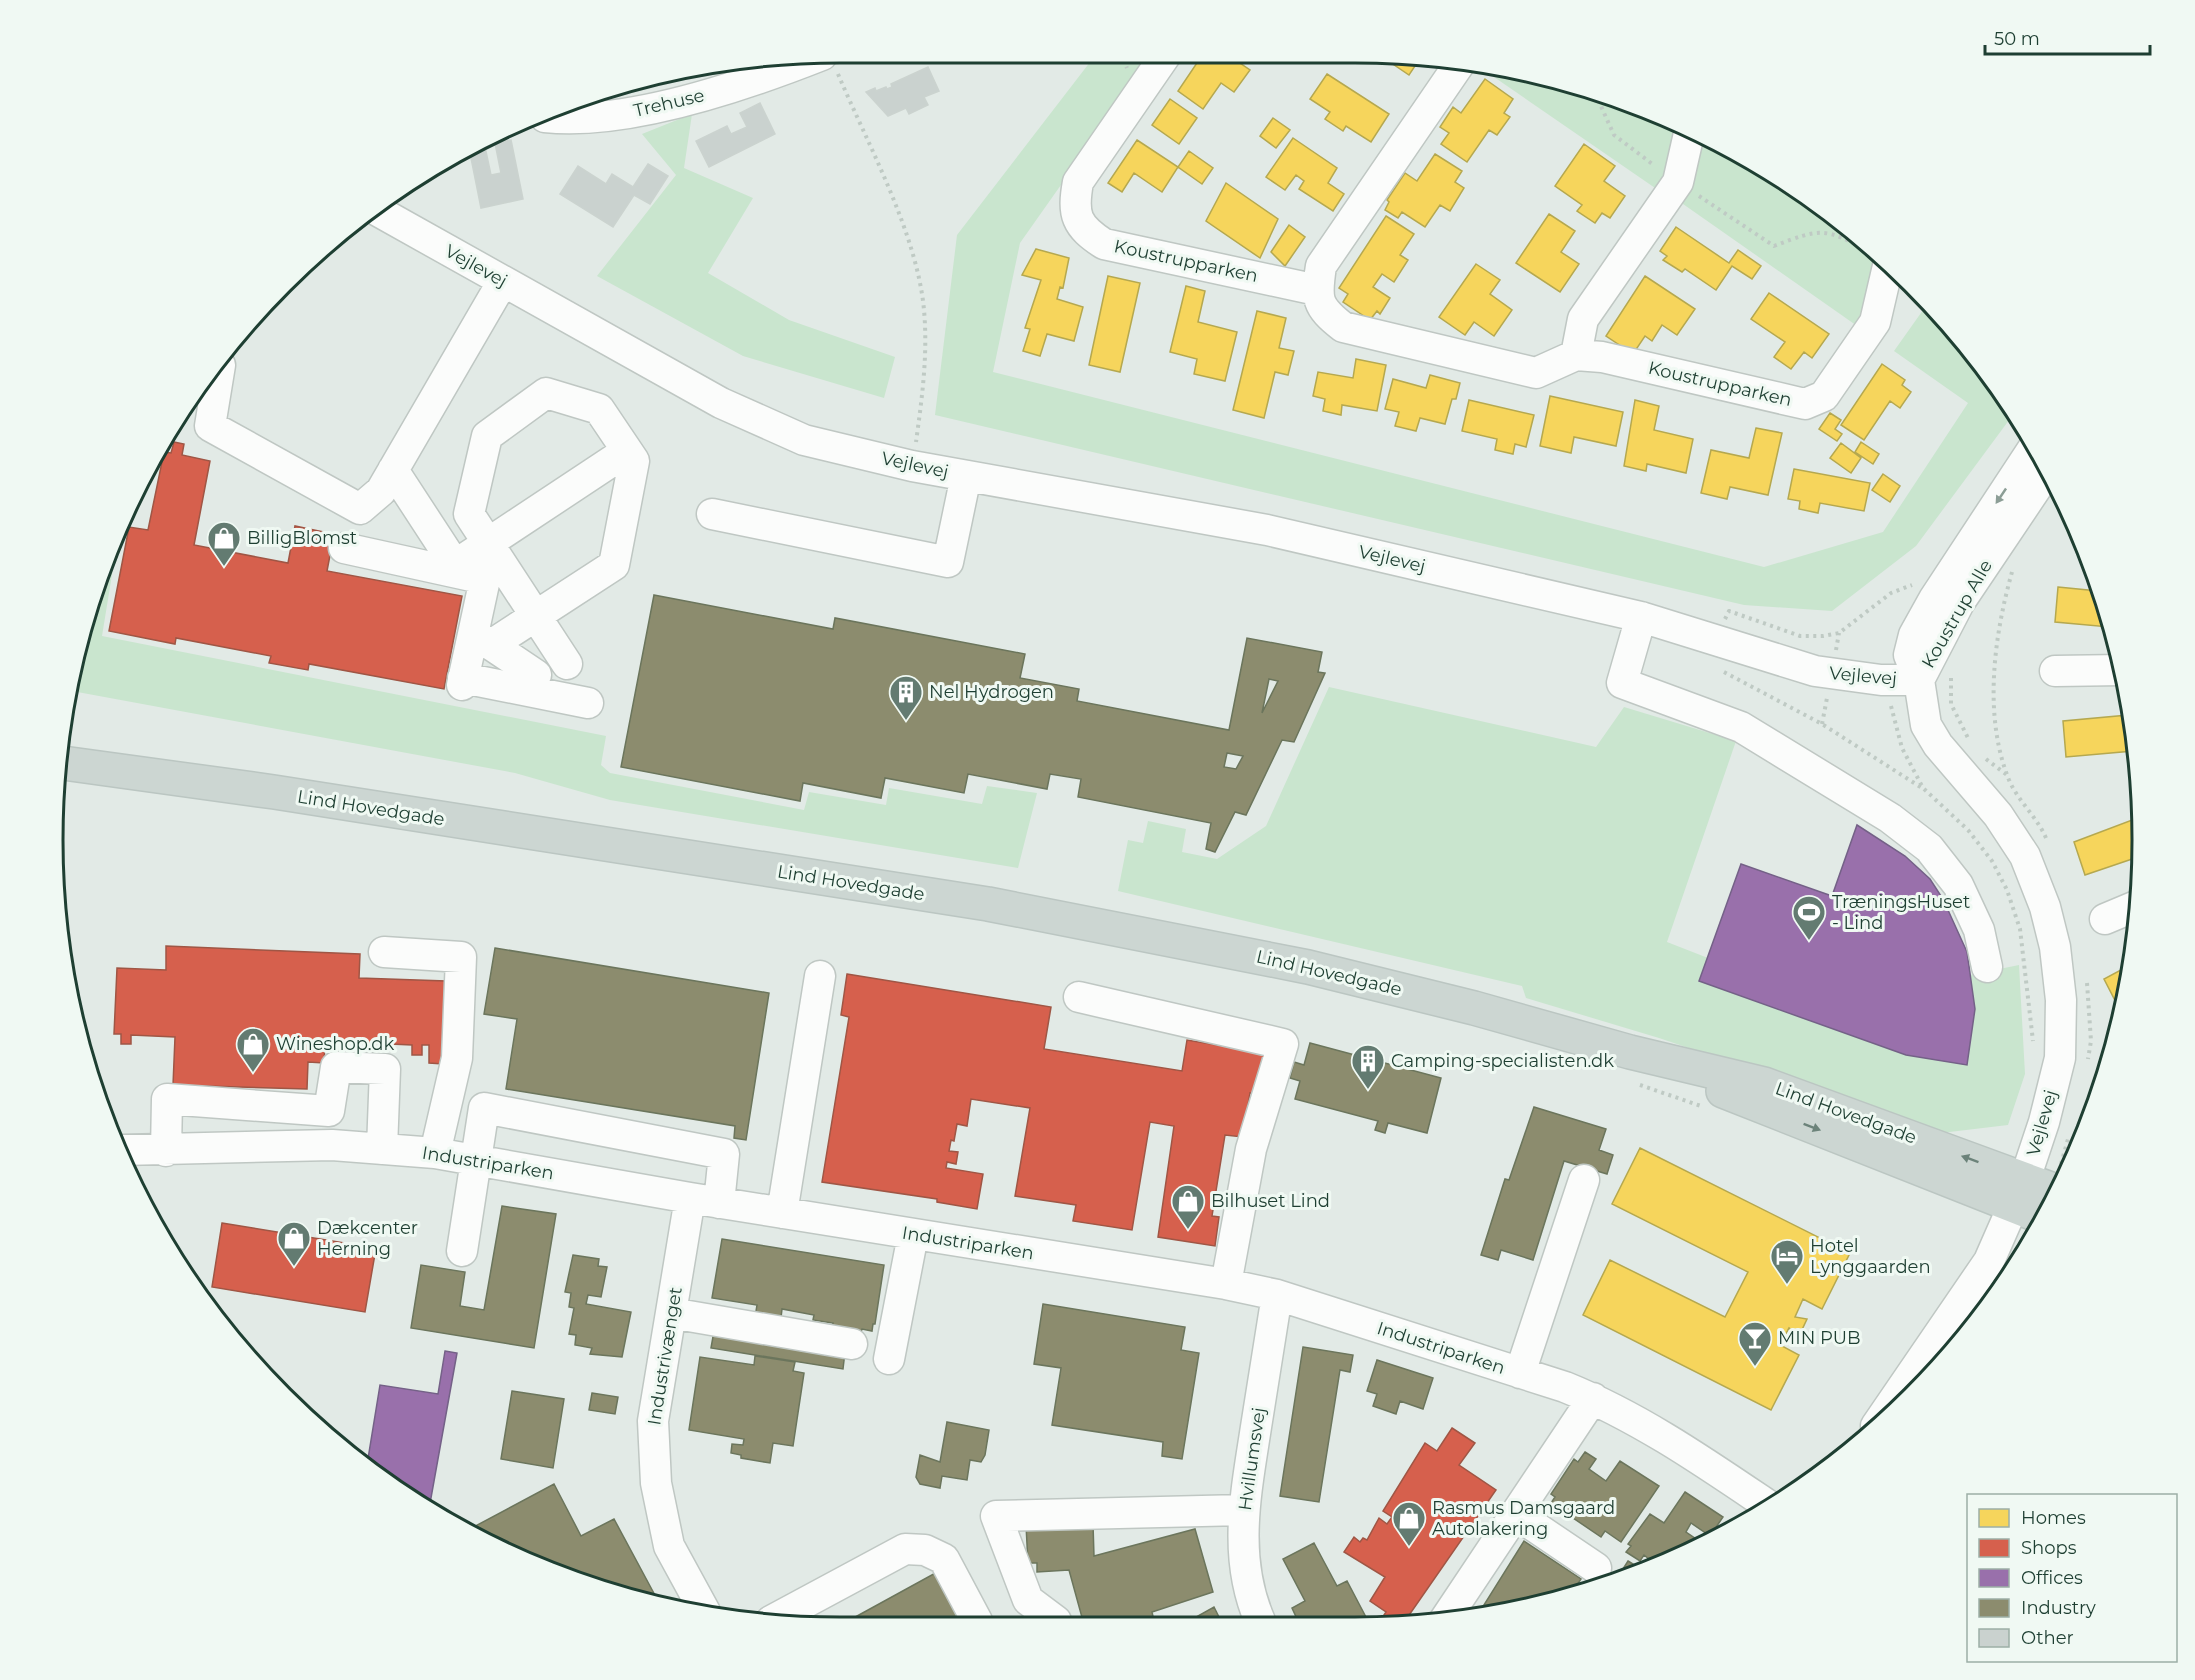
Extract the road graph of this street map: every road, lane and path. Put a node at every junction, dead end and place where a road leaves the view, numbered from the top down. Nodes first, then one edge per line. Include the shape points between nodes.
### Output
1 (830, 63) edge
2 (1160, 63) edge
3 (814, 64) edge
4 (1455, 70) edge
5 (1599, 102) edge
6 (553, 118) edge
7 (1688, 138) edge
8 (1678, 182) junction
9 (382, 213) edge
10 (1847, 240) edge
11 (1880, 268) edge
12 (503, 281) junction
13 (1317, 290) junction
14 (1576, 355) junction
15 (218, 375) edge
16 (627, 451) junction
17 (2034, 464) edge
18 (2035, 465) edge
19 (912, 466) junction
20 (393, 470) junction
21 (966, 476) junction
22 (712, 514) dead end
23 (488, 543) junction
24 (344, 548) dead end
25 (454, 568) junction
26 (1934, 598) junction
27 (535, 616) junction
28 (1641, 617) junction
29 (482, 639) junction
30 (1715, 640) junction
31 (567, 664) dead end
32 (1952, 670) dead end
33 (2113, 670) edge
34 (2055, 671) dead end
35 (536, 675) dead end
36 (1918, 681) junction
37 (588, 703) dead end
38 (1974, 746) dead end
39 (1981, 755) dead end
40 (68, 764) edge
41 (2008, 776) dead end
42 (1923, 788) dead end
43 (2128, 909) edge
44 (2105, 919) dead end
45 (384, 952) dead end
46 (1987, 967) dead end
47 (820, 976) dead end
48 (1079, 997) dead end
49 (1633, 1067) junction
50 (1702, 1107) dead end
51 (382, 1149) junction
52 (128, 1150) edge
53 (165, 1150) junction
54 (435, 1153) junction
55 (474, 1160) junction
56 (1584, 1180) dead end
57 (2046, 1194) edge
58 (690, 1198) junction
59 (2027, 1201) edge
60 (719, 1203) junction
61 (782, 1213) junction
62 (914, 1234) junction
63 (462, 1251) dead end
64 (1226, 1284) junction
65 (1277, 1295) junction
66 (672, 1313) junction
67 (1956, 1326) edge
68 (852, 1344) dead end
69 (889, 1359) dead end
70 (1520, 1373) junction
71 (1914, 1378) edge
72 (1593, 1398) junction
73 (1762, 1502) edge
74 (1243, 1510) junction
75 (1516, 1514) junction
76 (1596, 1568) dead end
77 (701, 1604) edge
78 (1451, 1610) edge
79 (783, 1614) edge
80 (975, 1617) edge
81 (1051, 1617) edge
82 (1258, 1617) edge

1 - 19 path via 909,239 924,309 926,369
2 - 13 street, Koustrupparken via 1078,182 1076,216 1086,232 1104,244
3 - 6 street, Trehuse via 707,95 617,114
4 - 13 street via 1321,266
5 - 8 path via 1614,135
7 - 8 street
8 - 10 path via 1774,246 1812,231 1836,233
8 - 14 street via 1583,319
9 - 12 street, Vejlevej
11 - 14 street, Koustrupparken via 1875,322 1824,396 1805,404 1602,357
12 - 19 street, Vejlevej via 721,403 804,440
12 - 20 street
13 - 14 street, Koustrupparken via 1323,312 1343,327 1536,373
15 - 20 street via 210,426 360,509 381,492
16 - 23 street
16 - 23 street via 599,409 546,393 487,436 469,514
16 - 27 street via 634,461 614,565
17 -> 26 street, Koustrup Alle
18 - 36 street, Koustrup Alle
19 - 21 street, Vejlevej
20 - 25 street
21 - 22 street via 948,562
21 - 28 street, Vejlevej via 1267,530
23 - 25 street
23 - 27 street
24 - 25 street
25 - 29 street via 485,579
26 - 30 path via 1914,585 1891,593 1839,633 1823,636 1800,636 1729,611
26 - 36 street, Koustrup Alle via 1914,635 1909,655
27 - 29 street
27 - 31 street
28 - 30 street, Vejlevej
28 - 46 street via 1622,683 1741,728 1898,824 1929,848 1958,885 1979,930
29 - 35 street
29 - 37 street via 462,682
30 - 36 street, Vejlevej via 1815,671
30 - 42 path via 1708,666 1777,699
32 - 38 path via 1951,704 1960,727
33 - 34 street
36 - 59 street, Vejlevej via 1926,725 1938,745 1998,815 2025,856 2055,947 2061,1000 2060,1058
39 - 41 path
40 - 49 main road, Lind Hovedgade via 274,792 988,904 1308,967 1474,1008
43 - 44 street
45 - 54 street via 462,957 457,1058
47 - 61 street
48 - 64 street via 1283,1044 1251,1149
49 - 50 path
49 - 59 main road, Lind Hovedgade via 1764,1084
51 - 53 street, Industriparken via 332,1145
51 - 53 street via 386,1069 336,1067 329,1111 167,1099
51 - 54 street, Industriparken
52 - 53 street, Industriparken
54 - 55 street, Industriparken
55 - 58 street, Industriparken
55 - 60 street via 484,1108 724,1154
55 - 63 street
56 - 70 street
57 - 59 main road, Lind Hovedgade
58 - 60 street, Industriparken
58 - 66 street, Industrivænget
59 - 67 street, Vejlevej via 1989,1261
60 - 61 street, Industriparken
61 - 62 street, Industriparken
62 - 64 street, Industriparken
62 - 69 street
64 - 65 street, Industriparken
65 - 70 street, Industriparken
65 - 74 street, Hvillumsvej
66 - 68 street
66 - 77 street, Industrivænget via 653,1422 656,1483 669,1546
67 - 71 street, Vejlevej
70 - 72 street, Industriparken
72 - 73 street, Industriparken via 1677,1445
72 - 75 street
74 - 81 street via 996,1516 1028,1600
74 - 82 street, Hvillumsvej via 1243,1562
75 - 76 street
75 - 78 street
79 - 80 street via 905,1549 925,1550 944,1559

